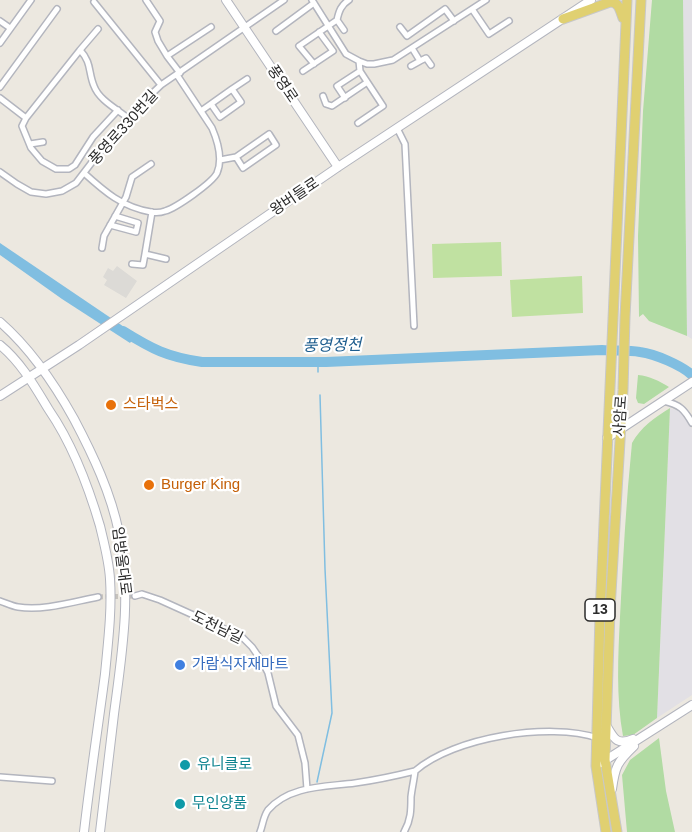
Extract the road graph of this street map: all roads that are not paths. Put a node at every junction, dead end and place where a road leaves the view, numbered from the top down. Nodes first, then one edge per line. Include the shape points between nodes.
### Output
1 (31, 0) edge
2 (146, 0) edge
3 (226, 0) edge
4 (284, 0) edge
5 (349, 0) edge
6 (486, 0) edge
7 (591, 0) edge
8 (627, 0) edge
9 (642, 0) edge
10 (94, 2) dead end
11 (313, 2) edge
12 (342, 2) edge
13 (57, 9) dead end
14 (472, 9) junction
15 (563, 19) junction
16 (337, 20) junction
17 (0, 21) edge
18 (454, 21) junction
19 (508, 21) dead end
20 (329, 26) junction
21 (211, 27) dead end
22 (400, 27) dead end
23 (626, 27) junction
24 (10, 28) junction
25 (245, 28) junction
26 (98, 29) dead end
27 (344, 30) dead end
28 (276, 31) dead end
29 (319, 32) junction
30 (0, 43) edge
31 (412, 48) junction
32 (80, 50) junction
33 (167, 56) junction
34 (359, 61) junction
35 (420, 61) junction
36 (314, 64) junction
37 (431, 65) dead end
38 (411, 66) dead end
39 (303, 71) dead end
40 (360, 71) junction
41 (178, 74) junction
42 (247, 79) dead end
43 (366, 83) junction
44 (161, 85) junction
45 (0, 87) edge
46 (232, 89) junction
47 (323, 96) dead end
48 (0, 98) edge
49 (345, 98) junction
50 (211, 104) junction
51 (118, 110) junction
52 (201, 111) junction
53 (27, 118) junction
54 (128, 118) junction
55 (358, 123) dead end
56 (397, 128) junction
57 (43, 142) dead end
58 (30, 144) junction
59 (236, 158) junction
60 (220, 160) junction
61 (151, 164) dead end
62 (338, 167) junction
63 (0, 172) edge
64 (84, 173) junction
65 (123, 203) junction
66 (152, 212) junction
67 (116, 216) junction
68 (110, 225) junction
69 (102, 248) dead end
70 (145, 254) junction
71 (166, 259) dead end
72 (132, 264) dead end
73 (0, 322) edge
74 (414, 326) dead end
75 (0, 345) edge
76 (43, 369) junction
77 (28, 378) junction
78 (692, 382) edge
79 (0, 396) edge
80 (664, 401) junction
81 (692, 423) edge
82 (620, 429) junction
83 (607, 438) junction
84 (135, 596) tunnel mouth
85 (98, 597) tunnel mouth
86 (0, 601) edge
87 (692, 705) edge
88 (606, 725) junction
89 (647, 734) junction
90 (598, 738) junction
91 (601, 763) junction
92 (415, 771) junction
93 (0, 777) edge
94 (52, 781) dead end
95 (307, 789) junction
96 (611, 796) junction
97 (84, 832) edge
98 (100, 832) edge
99 (260, 832) edge
100 (404, 832) edge
101 (606, 832) edge
102 (617, 832) edge

1 - 24 street
2 - 33 street via 160,21 155,32
3 - 25 main road, 풍영로
4 - 25 street, 풍영로330번길
5 - 12 street
6 - 14 street
7 - 15 main road, 왕버들로
8 - 23 main road, 사암로 / 13
9 - 82 main road, 사암로 / 13
10 - 44 street
11 - 20 street
11 - 28 street
12 - 16 street
13 - 45 street
14 - 18 street
14 - 19 street via 489,34
15 - 23 main road via 612,2 620,8
15 - 56 main road, 왕버들로
16 - 20 street
16 - 27 street
17 - 24 street
18 - 22 street via 445,9 407,36
18 - 31 street
20 - 29 street
20 - 34 street via 346,54
21 - 33 street
23 - 83 main road, 사암로 / 13
24 - 30 street
25 - 41 street, 풍영로330번길
25 - 62 main road, 풍영로
26 - 32 street
29 - 36 street via 333,51
29 - 36 street via 299,46
31 - 34 street via 386,62
31 - 35 street
32 - 51 street via 91,69 94,87
32 - 53 street
33 - 41 street
34 - 40 street
35 - 37 street via 426,57
35 - 38 street
36 - 39 street
40 - 43 street
40 - 49 street via 337,86
41 - 44 street, 풍영로330번길
41 - 52 street
42 - 46 street
43 - 49 street
43 - 55 street via 383,106
44 - 54 street, 풍영로330번길
46 - 50 street
46 - 50 street via 241,102 220,117
47 - 49 street via 326,104 332,106
48 - 53 street
50 - 52 street
51 - 54 street
51 - 58 street via 69,169 56,169 42,161
52 - 60 street via 216,137
53 - 58 street via 22,126
54 - 64 street, 풍영로330번길
56 - 62 main road, 왕버들로
56 - 74 street via 405,144
57 - 58 street
59 - 59 street via 269,134 276,145 243,168
59 - 60 street
60 - 66 street via 217,173 208,183 169,210
61 - 65 street via 132,177
62 - 76 main road, 왕버들로
63 - 64 street, 풍영로330번길 via 31,192 46,194 62,191
64 - 65 street
65 - 66 street
65 - 67 street
66 - 70 street
67 - 68 street
67 - 68 street via 138,223 136,232
68 - 69 street
70 - 71 street
70 - 72 street via 143,265
73 - 76 main road, 임방울대로 via 17,336
75 - 77 main road, 임방울대로
76 - 77 main road, 왕버들로
76 - 98 main road, 임방울대로 via 86,440 115,518 124,565 126,617
77 - 79 main road, 왕버들로
77 - 97 main road, 임방울대로 via 62,429 81,468 105,544 110,576 111,622
78 - 80 main road
80 - 81 street via 679,405
80 - 82 main road
82 - 83 main road
82 - 88 main road, 사암로 / 13
83 - 90 main road, 사암로 / 13
84 - 95 street, 도천남길 via 142,594 160,600 249,643 268,673 276,706 298,735
85 - 86 street via 35,608
87 - 89 main road
88 - 89 main road via 621,742
88 - 91 main road, 사암로 / 13
89 - 91 main road
89 - 96 main road via 617,764
90 - 91 main road, 사암로 / 13
90 - 92 street via 557,731 520,733 455,748
91 - 96 main road, 사암로 / 13
91 - 101 main road, 사암로 / 13
92 - 95 street
92 - 100 street via 411,812
93 - 94 street
95 - 99 street via 270,808
96 - 102 main road, 사암로 / 13

